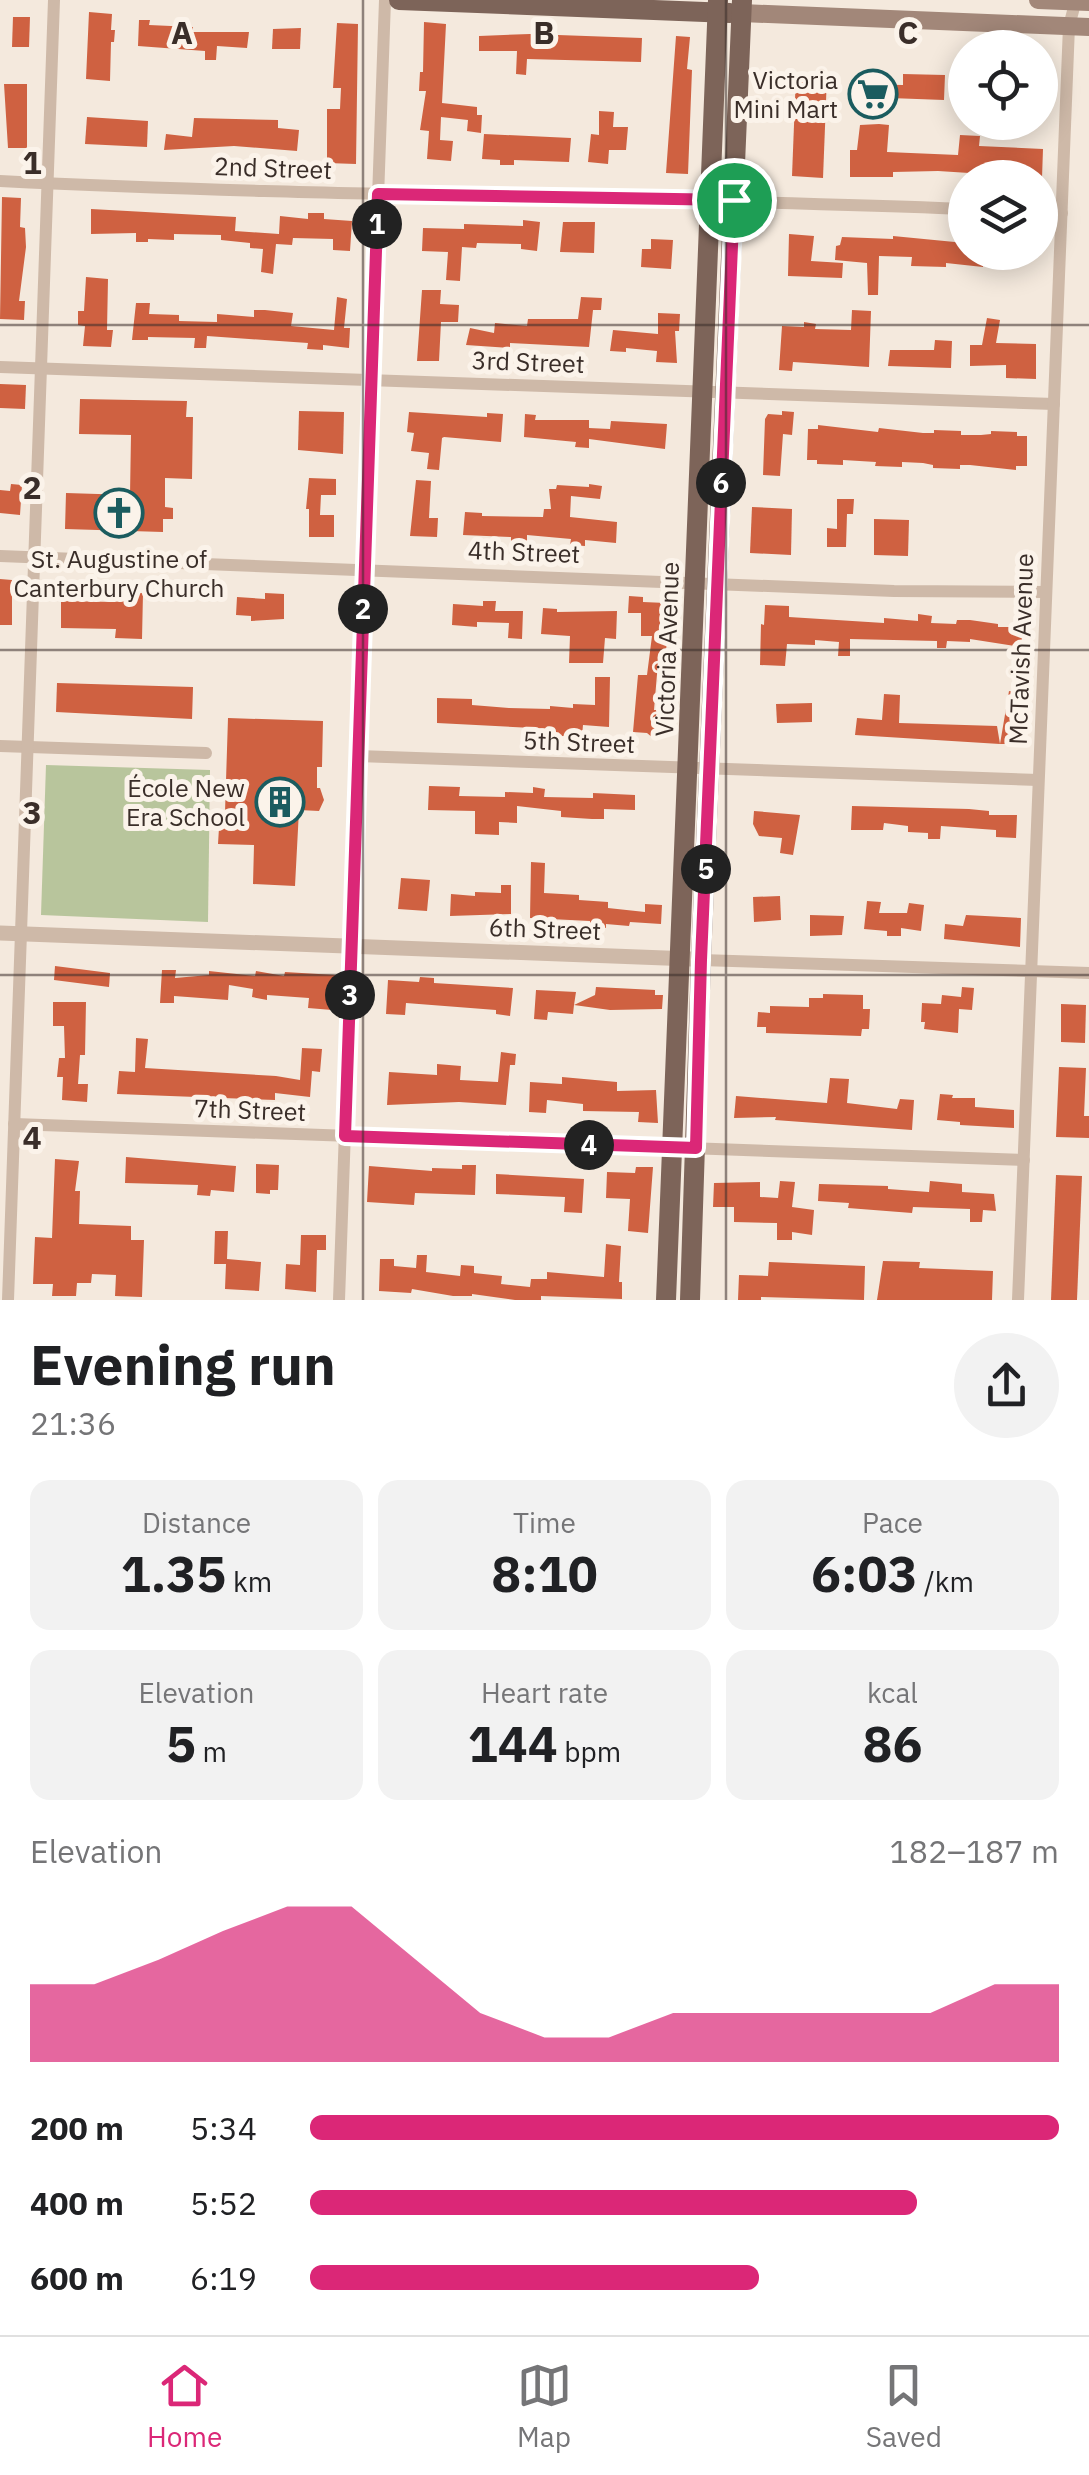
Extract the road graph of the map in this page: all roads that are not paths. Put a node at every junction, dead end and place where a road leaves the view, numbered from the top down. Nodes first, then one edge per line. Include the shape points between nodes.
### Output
1 (54, 0) edge
2 (385, 0) edge
3 (400, 0) edge
4 (1038, 0) edge
5 (1080, 1) edge
6 (718, 6) edge
7 (742, 6) edge
8 (1069, 26) junction
9 (1089, 27) edge
10 (0, 181) edge
11 (48, 183) junction
12 (378, 194) junction
13 (710, 199) junction
14 (734, 200) junction
15 (948, 208) edge
16 (1058, 212) edge
17 (1062, 212) junction
18 (0, 367) edge
19 (41, 369) junction
20 (372, 379) junction
21 (702, 391) junction
22 (724, 391) junction
23 (1054, 404) junction
24 (0, 556) edge
25 (34, 557) junction
26 (365, 568) junction
27 (694, 582) junction
28 (718, 584) junction
29 (1045, 592) junction
30 (0, 746) edge
31 (28, 747) junction
32 (206, 753) dead end
33 (358, 756) junction
34 (688, 769) junction
35 (710, 769) junction
36 (1038, 780) junction
37 (0, 933) edge
38 (21, 934) junction
39 (352, 948) junction
40 (692, 959) junction
41 (1032, 970) junction
42 (1089, 973) edge
43 (14, 1124) junction
44 (345, 1136) junction
45 (673, 1148) junction
46 (696, 1148) junction
47 (1024, 1160) junction
48 (8, 1300) edge
49 (339, 1300) edge
50 (666, 1300) edge
51 (690, 1300) edge
52 (1018, 1300) edge

1 - 11 street
2 - 12 street
3 - 6 main road
4 - 5 main road
5 - 8 street, McTavish Avenue
6 - 7 main road
6 - 13 main road, Victoria Avenue
7 - 8 main road
7 - 14 main road, Victoria Avenue
8 - 9 main road
8 - 17 street, McTavish Avenue
10 - 11 street, 2nd Street
11 - 12 street, 2nd Street
11 - 19 street
12 - 13 street, 2nd Street
12 - 20 street
13 - 14 street, 2nd Street
13 - 21 main road, Victoria Avenue
14 - 15 street, 2nd Street
14 - 22 main road, Victoria Avenue
16 - 17 street
17 - 23 street, McTavish Avenue
18 - 19 street, 3rd Street
19 - 20 street, 3rd Street
19 - 25 street
20 - 21 street, 3rd Street
20 - 26 street
21 - 22 street, 3rd Street
21 - 27 main road, Victoria Avenue
22 - 23 street, 3rd Street
22 - 28 main road, Victoria Avenue
23 - 29 street, McTavish Avenue
24 - 25 street, 4th Street
25 - 26 street, 4th Street
25 - 31 street
26 - 27 street, 4th Street
26 - 33 street
27 - 28 street, 4th Street
27 - 34 main road, Victoria Avenue
28 - 29 street, 4th Street
28 - 35 main road, Victoria Avenue
29 - 36 street, McTavish Avenue
30 - 31 street
31 - 32 street
31 - 38 street
33 - 34 street, 5th Street
33 - 39 street
34 - 35 street, 5th Street
34 - 40 main road, Victoria Avenue
35 - 36 street, 5th Street
35 - 40 main road, Victoria Avenue
36 - 41 street, McTavish Avenue
37 - 38 street, 6th Street
38 - 39 street, 6th Street
38 - 43 street
39 - 40 street, 6th Street
39 - 44 street
40 - 41 street, 6th Street
40 - 45 main road, Victoria Avenue
40 - 46 main road, Victoria Avenue
41 - 42 street, 6th Street
41 - 47 street, McTavish Avenue
43 - 44 street, 7th Street
43 - 48 street
44 - 45 street, 7th Street
44 - 49 street
45 - 46 street, 7th Street
45 - 50 main road, Victoria Avenue
46 - 47 street, 7th Street
46 - 51 main road, Victoria Avenue
47 - 52 street, McTavish Avenue

